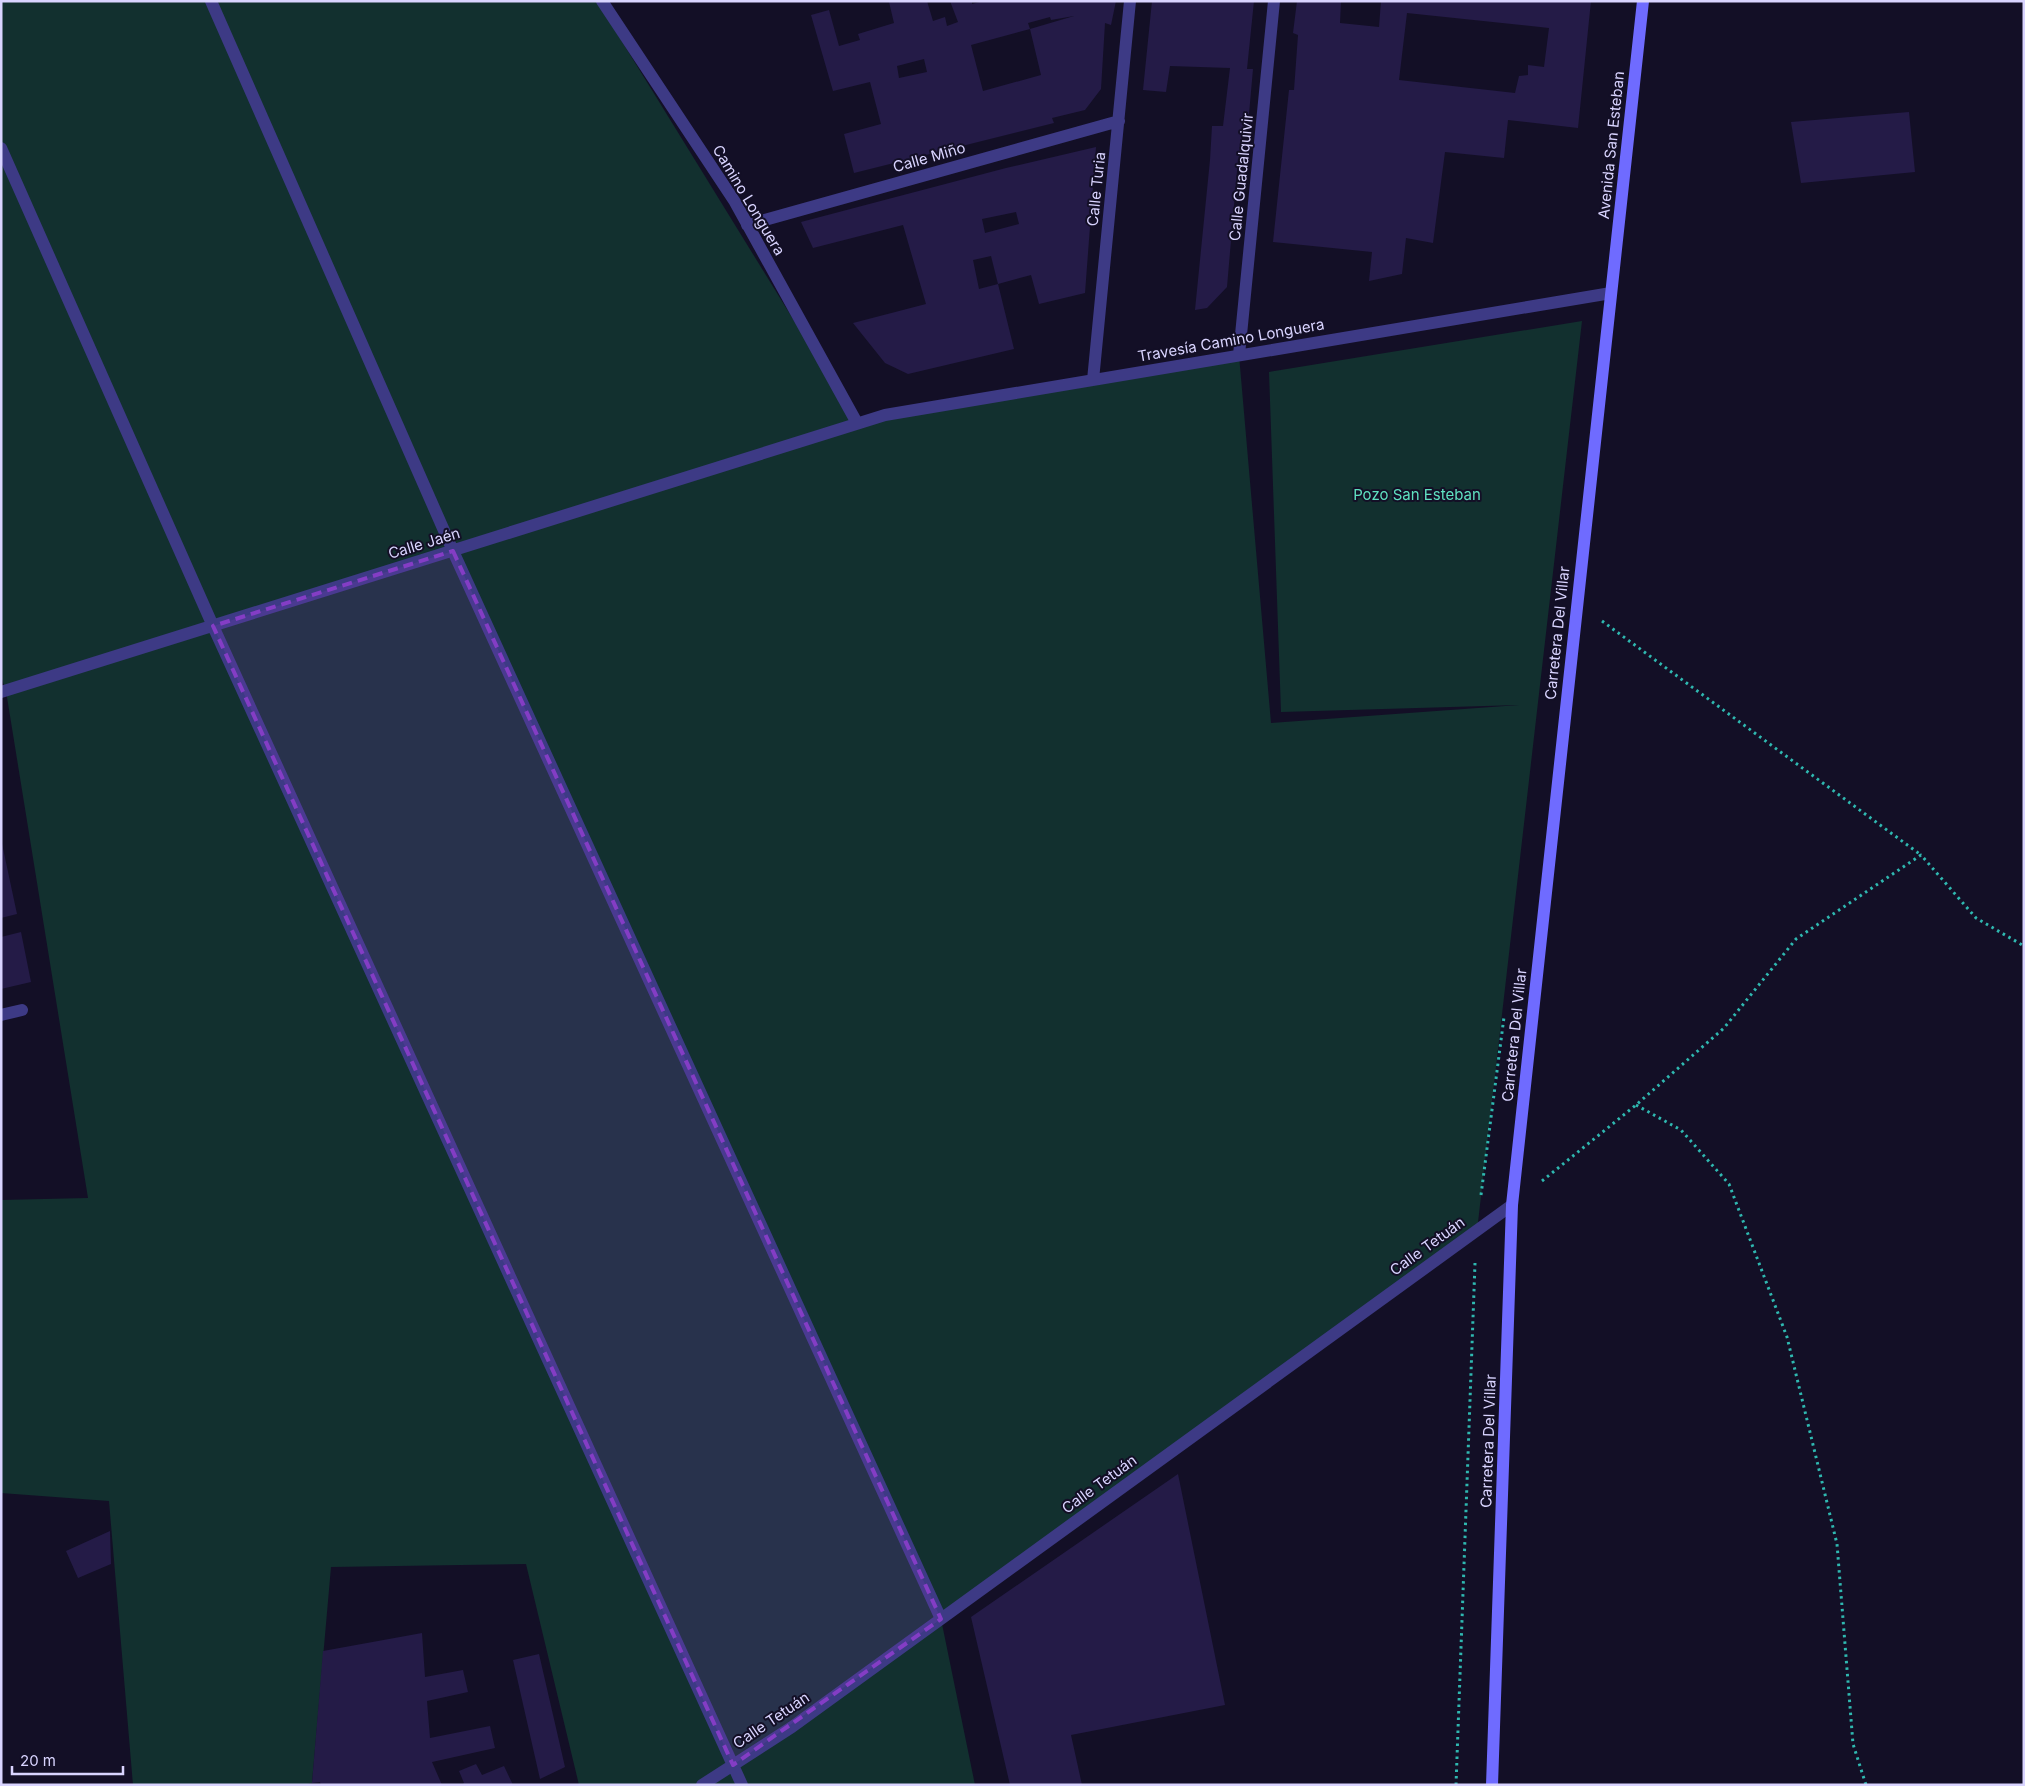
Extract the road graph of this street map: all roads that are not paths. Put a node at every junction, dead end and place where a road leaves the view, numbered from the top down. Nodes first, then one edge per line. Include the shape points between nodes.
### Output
1 (211, 1) edge
2 (602, 1) edge
3 (1130, 1) edge
4 (1274, 1) edge
5 (1642, 1) edge
6 (1119, 121) junction
7 (3, 154) edge
8 (747, 225) junction
9 (1611, 293) junction
10 (1239, 355) junction
11 (1093, 380) junction
12 (857, 423) junction
13 (453, 551) junction
14 (213, 626) junction
15 (1, 692) edge
16 (22, 1010) dead end
17 (1, 1015) edge
18 (1512, 1205) junction
19 (941, 1619) junction
20 (733, 1765) junction
21 (702, 1785) edge
22 (742, 1785) edge
23 (1492, 1785) edge

1 - 13 street
2 - 8 street, Camino Longuera via 730,194
3 - 6 street, Calle Turia
4 - 10 street, Calle Guadalquivir
5 - 9 street, Avenida San Esteban
6 - 8 street, Calle Miño
6 - 11 street, Calle Turia
7 - 14 street
8 - 12 street, Camino Longuera
9 - 10 street, Travesía Camino Longuera
9 - 18 street, Carretera Del Villar
10 - 11 street, Travesía Camino Longuera
11 - 12 street, Travesía Camino Longuera via 885,415
12 - 13 street, Calle Jaén
13 - 14 street, Calle Jaén
13 - 19 street
14 - 15 street, Calle Jaén
14 - 20 street
16 - 17 street
18 - 19 street, Calle Tetuán
18 - 23 street, Carretera Del Villar
19 - 20 street, Calle Tetuán via 792,1727
20 - 21 street, Calle Tetuán
20 - 22 street

